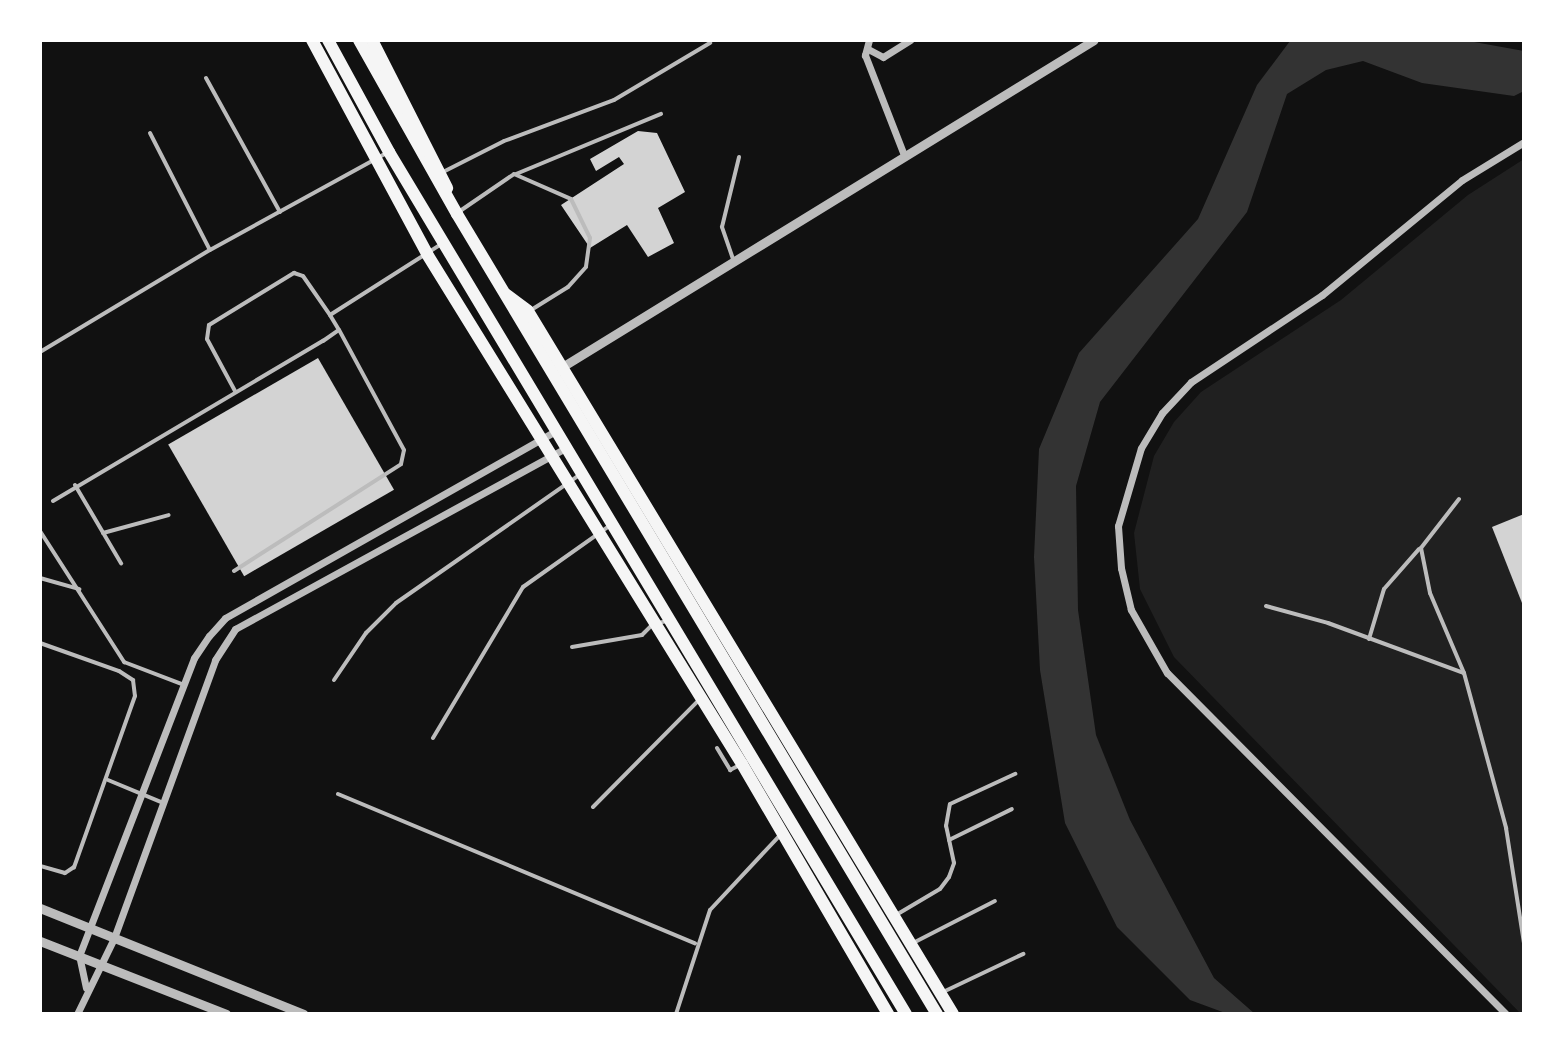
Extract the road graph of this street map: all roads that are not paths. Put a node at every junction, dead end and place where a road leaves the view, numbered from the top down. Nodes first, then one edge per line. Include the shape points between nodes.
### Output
1 (312, 40) edge
2 (328, 40) edge
3 (359, 40) edge
4 (373, 40) edge
5 (910, 40) edge
6 (1094, 40) edge
7 (710, 43) dead end
8 (868, 44) edge
9 (206, 78) dead end
10 (661, 114) dead end
11 (150, 133) dead end
12 (1524, 142) edge
13 (389, 152) junction
14 (904, 155) junction
15 (739, 157) dead end
16 (375, 159) junction
17 (443, 172) junction
18 (514, 174) junction
19 (454, 208) junction
20 (280, 212) junction
21 (444, 242) junction
22 (210, 250) junction
23 (427, 254) junction
24 (733, 259) junction
25 (506, 295) junction
26 (528, 311) junction
27 (330, 315) junction
28 (339, 330) junction
29 (40, 352) edge
30 (557, 370) junction
31 (235, 391) junction
32 (557, 430) junction
33 (544, 438) junction
34 (568, 447) junction
35 (554, 455) junction
36 (583, 472) junction
37 (570, 482) junction
38 (75, 485) junction
39 (1459, 499) dead end
40 (53, 501) dead end
41 (169, 515) dead end
42 (613, 524) junction
43 (40, 531) edge
44 (600, 532) junction
45 (103, 533) junction
46 (1421, 548) junction
47 (121, 563) dead end
48 (234, 571) dead end
49 (40, 578) edge
50 (79, 589) junction
51 (1266, 606) dead end
52 (670, 620) junction
53 (653, 624) junction
54 (209, 636) junction
55 (1369, 639) junction
56 (40, 643) edge
57 (223, 645) junction
58 (572, 647) dead end
59 (1464, 673) junction
60 (334, 680) dead end
61 (184, 685) junction
62 (707, 694) junction
63 (433, 738) dead end
64 (717, 748) dead end
65 (747, 761) junction
66 (1015, 774) dead end
67 (108, 780) junction
68 (144, 794) junction
69 (338, 794) dead end
70 (162, 802) junction
71 (593, 807) dead end
72 (1012, 809) dead end
73 (791, 823) junction
74 (780, 835) junction
75 (949, 840) junction
76 (40, 866) edge
77 (995, 901) dead end
78 (40, 908) edge
79 (894, 916) junction
80 (89, 928) junction
81 (114, 938) junction
82 (40, 941) edge
83 (695, 943) junction
84 (1524, 943) edge
85 (911, 944) junction
86 (1023, 954) dead end
87 (79, 956) junction
88 (102, 964) junction
89 (86, 988) junction
90 (940, 993) junction
91 (77, 1014) edge
92 (226, 1014) edge
93 (304, 1014) edge
94 (676, 1014) edge
95 (888, 1014) edge
96 (906, 1014) edge
97 (937, 1014) edge
98 (953, 1014) edge
99 (1506, 1014) edge

1 - 16 highway
2 - 13 highway
3 - 19 highway
4 - 17 highway
5 - 8 street via 883,57
6 - 14 street
7 - 17 lane via 614,100 504,141
8 - 14 street via 865,55
9 - 20 lane
10 - 18 lane
11 - 22 lane
12 - 99 street via 1462,180 1322,295 1191,382 1141,448 1118,526 1131,610 1167,673
13 - 16 lane
13 - 21 highway
14 - 24 street
15 - 24 lane via 722,227
16 - 20 lane
16 - 23 highway
17 - 19 highway
18 - 19 lane
18 - 26 lane via 571,199 590,238 586,267 576,279
19 - 25 highway
20 - 22 lane
21 - 23 lane
21 - 32 highway
22 - 29 lane
23 - 27 lane
23 - 33 highway
24 - 30 street
25 - 26 highway
25 - 30 highway
26 - 30 highway
27 - 28 lane
27 - 31 lane via 303,276 294,273 209,325 207,339
28 - 31 lane
28 - 48 lane via 404,450 401,464
30 - 79 highway
30 - 97 highway
31 - 38 lane
32 - 33 street
32 - 34 highway
33 - 35 highway
33 - 54 street via 225,618
34 - 35 street
34 - 36 highway
35 - 37 highway
35 - 57 street via 235,629
36 - 37 lane
36 - 42 highway
37 - 44 highway
37 - 60 lane via 396,603 366,633
38 - 40 lane
38 - 45 lane
39 - 46 lane
41 - 45 lane
42 - 44 lane
42 - 52 highway
43 - 50 lane
44 - 53 highway
44 - 63 lane via 523,587
45 - 47 lane
46 - 55 lane via 1384,589
46 - 59 lane via 1430,593
49 - 50 lane
50 - 61 lane via 124,662
51 - 55 lane
52 - 53 lane
52 - 62 highway
53 - 58 lane via 642,635
53 - 62 highway
54 - 57 street
54 - 61 street
55 - 59 lane
56 - 67 lane via 133,680 135,696
57 - 70 street
59 - 84 lane via 1506,828
61 - 68 street
62 - 65 highway
62 - 71 lane
64 - 65 lane via 730,770
65 - 73 highway
65 - 74 highway
66 - 75 lane via 956,797 947,812
67 - 68 lane
67 - 76 lane via 74,867 57,873
68 - 70 lane
68 - 80 street
69 - 83 lane
70 - 81 street
72 - 75 lane
73 - 74 lane
73 - 96 highway
74 - 83 lane via 710,910
74 - 95 highway
75 - 79 lane via 954,863 949,877 940,889
77 - 85 lane
78 - 80 street
79 - 85 highway
80 - 81 street
80 - 87 street
81 - 88 street
81 - 93 street
82 - 87 street
83 - 94 lane
85 - 90 highway
86 - 90 lane
87 - 88 street
87 - 89 street
88 - 89 street
88 - 92 street
89 - 91 street
90 - 98 highway

